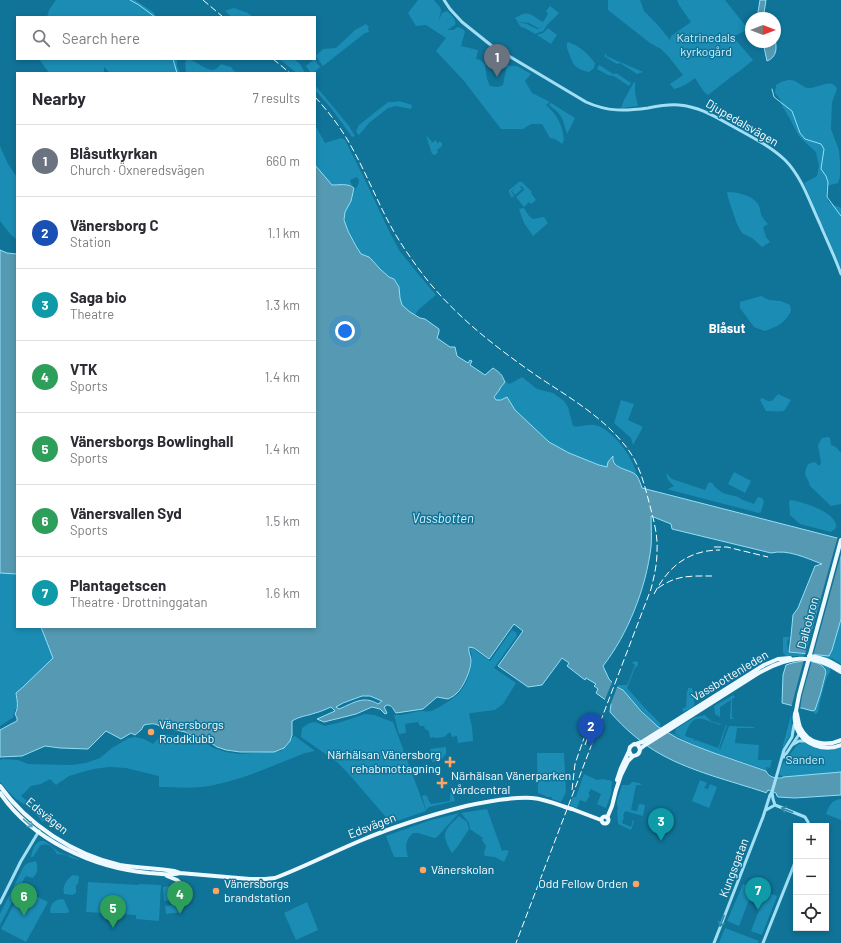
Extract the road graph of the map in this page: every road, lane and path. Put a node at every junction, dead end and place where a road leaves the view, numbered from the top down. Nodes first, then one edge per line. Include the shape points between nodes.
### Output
1 (444, 0) edge
2 (841, 274) edge
3 (841, 540) edge
4 (841, 668) edge
5 (841, 672) edge
6 (796, 711) junction
7 (795, 721) junction
8 (664, 730) junction
9 (802, 734) junction
10 (792, 737) junction
11 (841, 740) edge
12 (807, 741) junction
13 (636, 744) junction
14 (644, 744) junction
15 (841, 745) edge
16 (791, 746) junction
17 (640, 749) junction
18 (629, 751) junction
19 (633, 756) junction
20 (782, 759) junction
21 (0, 786) edge
22 (616, 790) junction
23 (772, 792) junction
24 (0, 793) edge
25 (776, 805) junction
26 (766, 810) junction
27 (808, 823) edge
28 (41, 828) junction
29 (38, 832) junction
30 (793, 868) edge
31 (159, 873) junction
32 (180, 873) junction
33 (182, 885) dead end
34 (0, 903) edge
35 (714, 943) edge
36 (763, 943) edge

1 - 2 street, Djupedalsvägen via 462,22 492,46 597,107 614,110 674,105 694,108 714,116 766,145 786,162 798,178
3 - 6 main road, Dalbobron, bridge
4 - 8 main road, Vassbottenleden via 814,656 773,661
5 - 8 main road, Vassbottenleden via 813,659 781,662
6 - 7 main road, Dalbobron
6 - 9 main road
7 - 9 main road
7 - 10 street
8 - 14 main road, Vassbottenleden
9 - 10 street
9 - 11 main road via 820,744
9 - 12 main road
9 - 16 street
10 - 20 street
12 - 15 main road via 825,748
12 - 16 street via 799,741
13 - 14 main road, Vassbottenleden
13 - 17 main road
13 - 18 main road via 631,746
14 - 17 main road, Vassbottenleden
16 - 20 street
17 - 19 main road via 639,754
18 - 19 main road
18 - 22 main road via 618,776
19 - 22 main road via 621,775
20 - 23 street, Kungsgatan
21 - 28 main road, Edsvägen
22 - 32 main road, Edsvägen, bridge via 607,818 603,817 601,820 540,799 514,798 430,816 372,836 270,879
23 - 25 street
23 - 26 street, Kungsgatan
24 -> 29 main road, Edsvägen
25 - 26 street
27 -> 25 street via 805,817
26 -> 35 street, Kungsgatan
28 - 29 street
28 - 32 main road, Edsvägen via 88,855 109,862
29 - 31 main road, Edsvägen via 61,847 102,863 133,871
29 - 34 street
30 - 36 street
31 - 32 main road, Edsvägen
31 - 33 main road via 177,880

